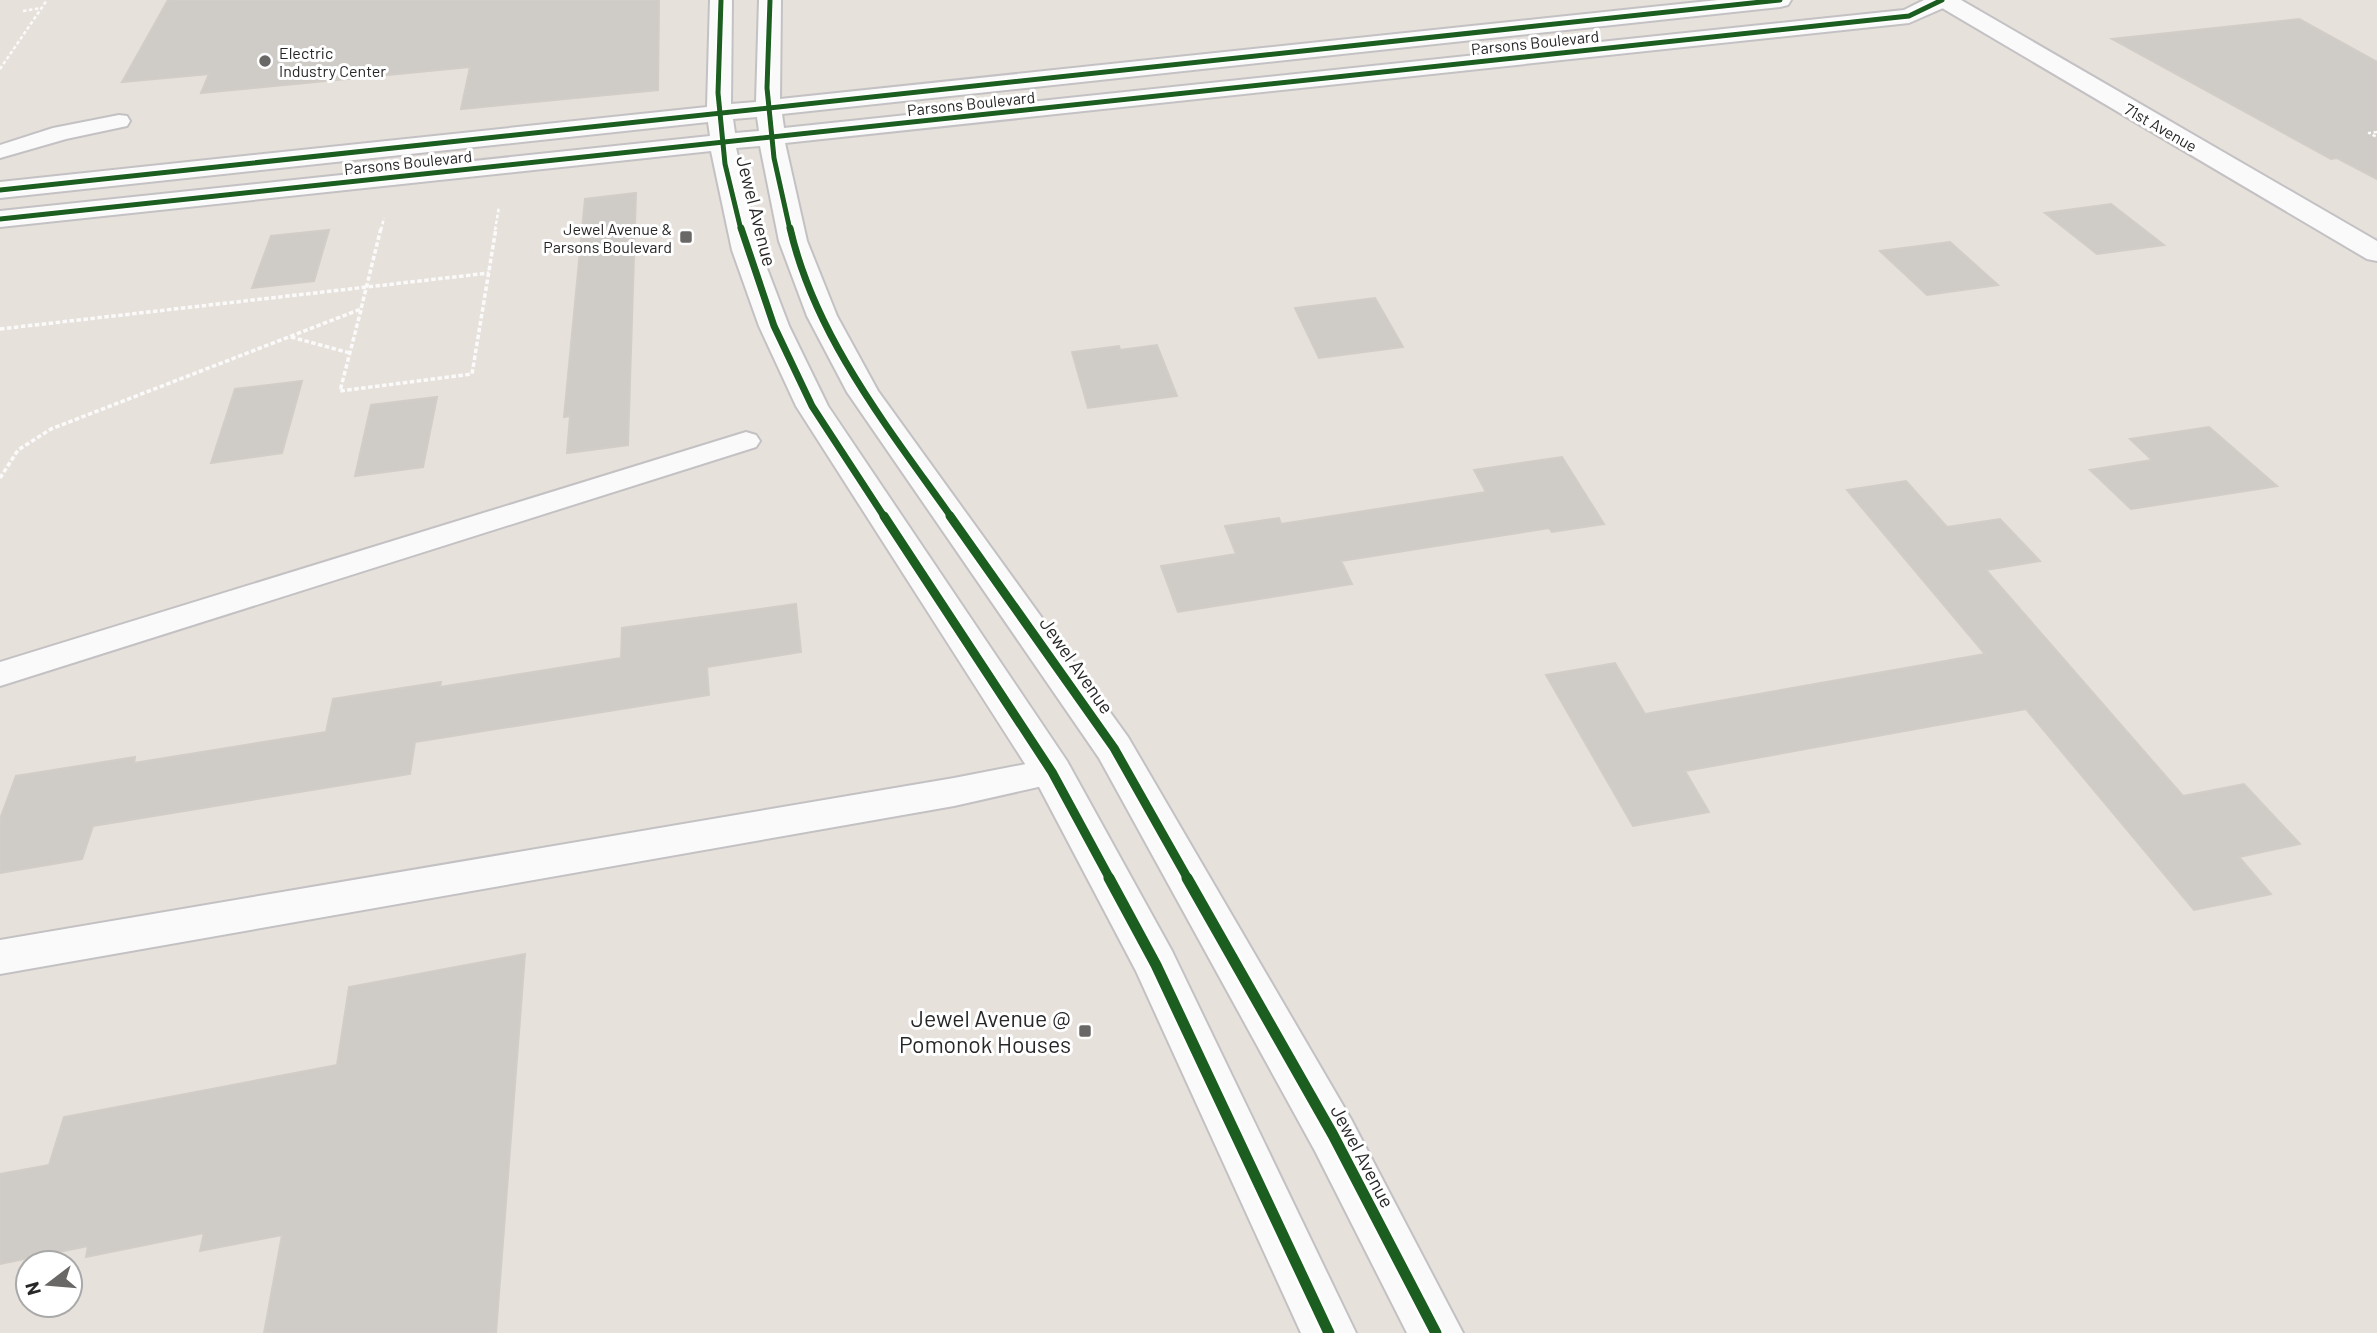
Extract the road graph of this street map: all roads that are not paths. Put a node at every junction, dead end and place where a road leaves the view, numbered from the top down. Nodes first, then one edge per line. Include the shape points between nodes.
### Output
1 (721, 0) edge
2 (770, 0) edge
3 (1780, 0) edge
4 (1944, 0) edge
5 (119, 121) dead end
6 (771, 123) junction
7 (721, 128) junction
8 (1, 152) edge
9 (0, 190) edge
10 (0, 219) edge
11 (2377, 253) edge
12 (746, 441) dead end
13 (0, 674) edge
14 (1052, 772) junction
15 (0, 957) edge
16 (1329, 1333) edge
17 (1436, 1333) edge

1 - 7 street, Jewel Avenue
2 - 6 street, Jewel Avenue
3 - 6 street, Parsons Boulevard
4 - 6 street, Parsons Boulevard via 1909,16
4 - 11 street, 71st Avenue
5 - 8 lane
6 - 7 street, Parsons Boulevard
6 - 17 street, Jewel Avenue via 793,241 822,316 863,392 1114,748 1333,1135
7 - 9 street, Parsons Boulevard
7 - 10 street, Parsons Boulevard
7 - 14 street, Jewel Avenue via 746,250 774,326 812,406
12 - 13 lane
14 - 15 lane
14 - 16 street, Jewel Avenue via 1156,965

